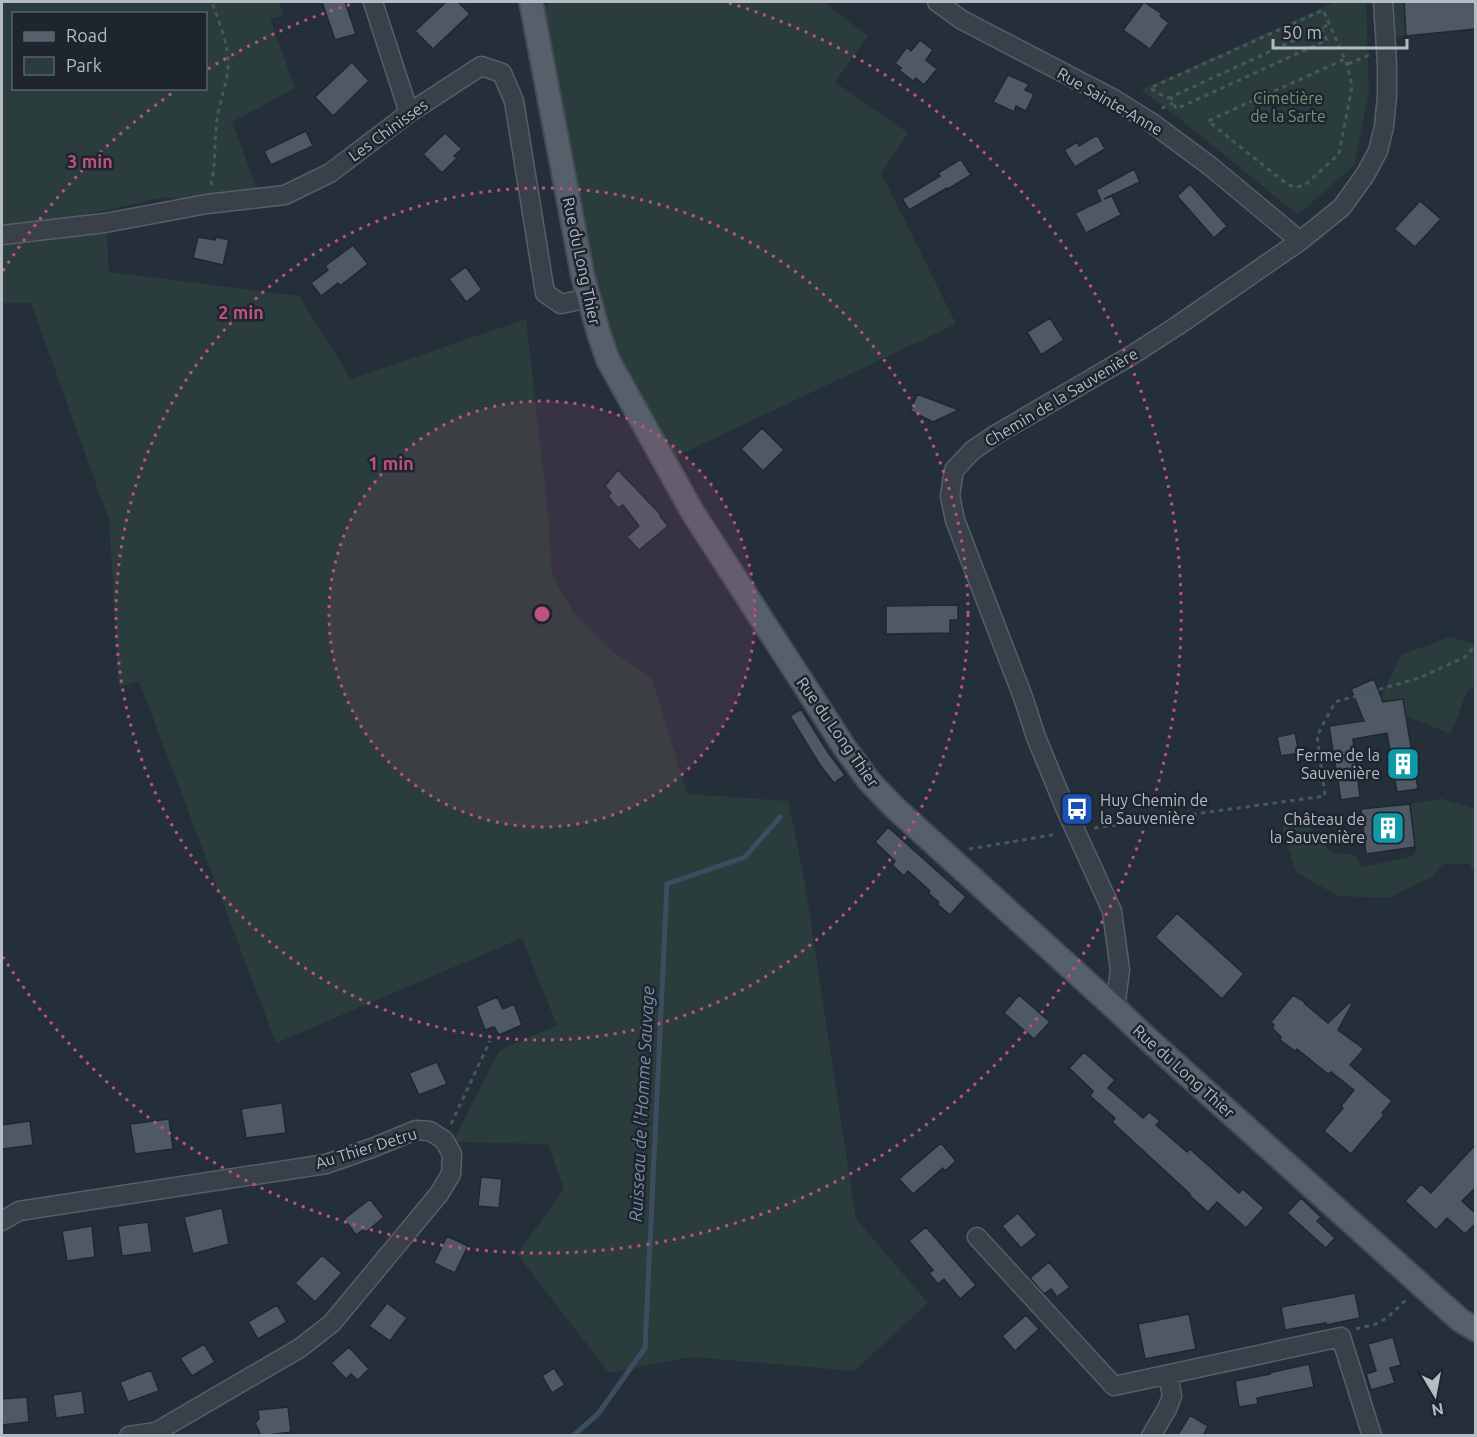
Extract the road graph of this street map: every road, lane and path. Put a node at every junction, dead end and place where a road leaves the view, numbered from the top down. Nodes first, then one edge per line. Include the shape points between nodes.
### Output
1 (212, 2) edge
2 (373, 2) edge
3 (531, 2) edge
4 (937, 2) edge
5 (1383, 2) edge
6 (1330, 24) junction
7 (1321, 28) junction
8 (1368, 56) dead end
9 (1345, 59) junction
10 (1347, 64) junction
11 (1171, 97) junction
12 (1173, 103) junction
13 (1164, 107) dead end
14 (409, 113) junction
15 (207, 204) junction
16 (2, 235) edge
17 (1300, 241) junction
18 (588, 298) junction
19 (1476, 645) edge
20 (1076, 831) junction
21 (944, 853) junction
22 (1115, 1008) junction
23 (490, 1041) dead end
24 (444, 1140) junction
25 (2, 1221) edge
26 (977, 1237) dead end
27 (1422, 1285) junction
28 (1476, 1330) edge
29 (1341, 1337) junction
30 (1168, 1375) junction
31 (160, 1434) edge
32 (129, 1436) edge
33 (1151, 1436) edge
34 (1372, 1436) edge

1 - 15 path via 228,53 228,69 219,105
2 - 14 street
3 - 18 main road, Rue du Long Thier
4 - 17 street, Rue Sainte-Anne via 962,20 1152,123
5 - 17 street, Chemin de la Sauvenière via 1387,96 1378,151 1342,207
6 - 7 path
6 - 9 path
6 - 11 path via 1323,10 1150,88
7 - 11 path
7 - 12 path via 1327,40 1176,109
8 - 10 path
9 - 10 path
9 - 10 path via 1208,121 1288,185 1305,185 1339,154 1352,86
11 - 12 path
12 - 13 path
14 - 15 street, Les Chinisses via 330,173 285,195
14 - 18 street, Les Chinisses via 481,66 502,72 514,101 545,293 561,304
15 - 16 street, Les Chinisses via 105,223
17 - 20 street, Chemin de la Sauvenière via 1132,355 995,435 954,470 950,496 954,520
18 - 21 main road, Rue du Long Thier via 608,360 693,513 869,781
19 - 20 path via 1465,657 1419,678 1335,702 1317,736 1325,796
20 - 21 path
20 - 22 street, Chemin de la Sauvenière via 1112,910 1120,970
21 - 22 main road, Rue du Long Thier
22 - 27 main road, Rue du Long Thier
23 - 24 path
24 - 25 street, Au Thier Detru via 430,1131 416,1130 326,1164 19,1210
24 - 31 street, Au Thier Detru via 452,1154 451,1174 439,1194 332,1323 300,1348
26 - 30 street via 1114,1386
27 - 28 main road, Rue du Long Thier
27 - 29 path via 1387,1318
29 - 30 street
29 - 34 street
30 - 33 street via 1172,1396
31 - 32 street, Au Thier Detru

